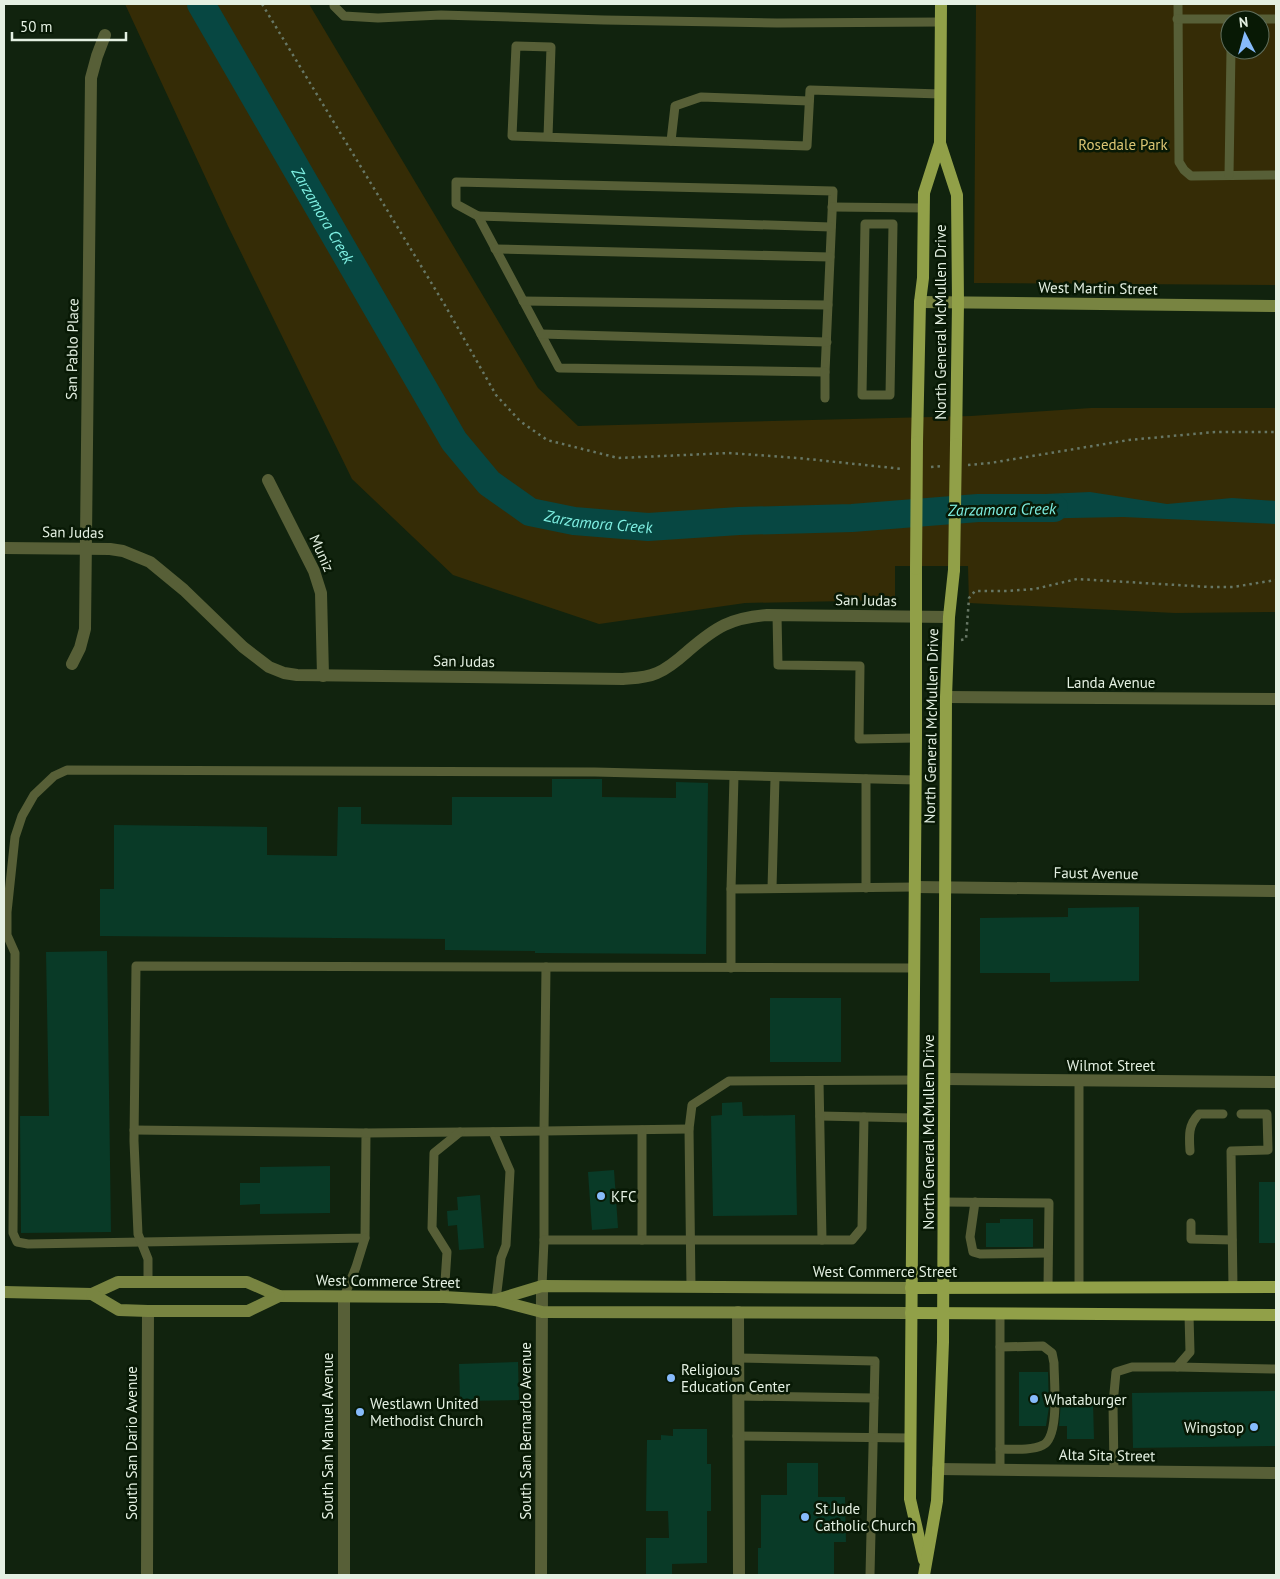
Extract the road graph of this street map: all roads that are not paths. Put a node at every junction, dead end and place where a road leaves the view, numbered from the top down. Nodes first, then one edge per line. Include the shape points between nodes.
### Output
1 (334, 4) edge
2 (941, 4) edge
3 (1178, 4) edge
4 (1177, 19) junction
5 (1220, 19) edge
6 (941, 22) junction
7 (105, 35) dead end
8 (1231, 60) edge
9 (940, 94) junction
10 (809, 101) junction
11 (548, 137) junction
12 (671, 142) junction
13 (940, 143) junction
14 (1276, 174) edge
15 (1229, 175) junction
16 (832, 207) junction
17 (889, 208) junction
18 (924, 208) junction
19 (478, 216) junction
20 (886, 224) junction
21 (831, 226) junction
22 (495, 249) junction
23 (830, 257) junction
24 (523, 301) junction
25 (920, 302) junction
26 (958, 303) junction
27 (828, 306) junction
28 (1276, 306) edge
29 (541, 334) junction
30 (827, 342) junction
31 (826, 372) junction
32 (825, 398) dead end
33 (268, 480) dead end
34 (4, 548) edge
35 (86, 548) junction
36 (777, 615) junction
37 (915, 616) junction
38 (949, 617) junction
39 (72, 664) dead end
40 (323, 676) junction
41 (946, 697) junction
42 (1276, 699) edge
43 (916, 738) junction
44 (734, 776) junction
45 (775, 778) junction
46 (866, 779) junction
47 (916, 780) junction
48 (915, 887) junction
49 (945, 887) junction
50 (731, 888) junction
51 (772, 888) junction
52 (866, 888) junction
53 (1276, 891) edge
54 (546, 967) junction
55 (730, 968) junction
56 (914, 968) junction
57 (945, 1079) junction
58 (913, 1080) junction
59 (819, 1081) junction
60 (1079, 1081) junction
61 (1276, 1082) edge
62 (1223, 1114) dead end
63 (1241, 1114) dead end
64 (820, 1116) junction
65 (864, 1117) junction
66 (913, 1118) junction
67 (689, 1129) junction
68 (134, 1130) junction
69 (642, 1130) junction
70 (544, 1131) junction
71 (460, 1132) junction
72 (493, 1132) junction
73 (366, 1133) junction
74 (1190, 1151) dead end
75 (944, 1202) junction
76 (975, 1202) junction
77 (1191, 1223) dead end
78 (365, 1238) junction
79 (544, 1240) junction
80 (642, 1240) junction
81 (690, 1240) junction
82 (822, 1240) junction
83 (1232, 1240) junction
84 (142, 1242) junction
85 (1048, 1253) junction
86 (148, 1282) junction
87 (542, 1286) junction
88 (691, 1286) junction
89 (1079, 1286) junction
90 (1048, 1287) junction
91 (1232, 1287) junction
92 (1276, 1287) edge
93 (911, 1288) junction
94 (943, 1288) junction
95 (4, 1292) edge
96 (92, 1294) junction
97 (279, 1296) junction
98 (344, 1297) junction
99 (444, 1298) junction
100 (496, 1300) junction
101 (148, 1311) junction
102 (542, 1312) junction
103 (738, 1312) junction
104 (943, 1313) junction
105 (911, 1314) junction
106 (1000, 1314) junction
107 (1189, 1314) junction
108 (1276, 1315) edge
109 (1000, 1347) junction
110 (738, 1358) junction
111 (1177, 1367) junction
112 (1276, 1369) edge
113 (738, 1396) junction
114 (874, 1398) junction
115 (737, 1436) junction
116 (873, 1437) junction
117 (910, 1438) junction
118 (1000, 1449) junction
119 (938, 1469) junction
120 (1000, 1470) junction
121 (1114, 1471) junction
122 (1276, 1473) edge
123 (925, 1570) edge
124 (147, 1575) edge
125 (344, 1575) edge
126 (541, 1575) edge
127 (738, 1575) edge
128 (870, 1575) edge

1 - 6 lane via 344,16 378,18 441,15 623,21
2 - 6 main road, North General McMullen Drive
3 - 4 lane
4 - 5 lane
4 - 15 lane via 1180,162 1191,176
6 - 9 main road, North General McMullen Drive
7 - 35 street, San Pablo Place via 91,78
8 - 15 lane
9 - 10 lane via 810,90
9 - 13 main road, North General McMullen Drive
10 - 12 lane via 701,97 675,106
10 - 12 lane via 807,146
11 - 11 lane via 512,136 516,46 551,47
11 - 12 lane
13 - 18 main road, North General McMullen Drive via 924,193
13 - 26 main road, North General McMullen Drive via 957,195
14 - 15 lane
16 - 17 lane
16 - 19 lane via 833,191 456,182 456,204
16 - 21 lane
17 - 18 lane
17 - 20 lane
18 - 25 main road, North General McMullen Drive
19 - 21 lane
19 - 22 lane
20 - 20 lane via 865,224 862,395 890,395 893,224
21 - 23 lane
22 - 23 lane
22 - 24 lane
23 - 27 lane
24 - 27 lane
24 - 29 lane
25 - 26 main road, West Martin Street
25 - 37 main road, North General McMullen Drive, bridge
26 - 28 main road, West Martin Street
26 - 38 main road, North General McMullen Drive, bridge via 954,570
27 - 30 lane
29 - 30 lane
29 - 31 lane via 559,368
30 - 31 lane
31 - 32 lane
33 - 40 street, Muniz via 314,571 321,593
34 - 35 street, San Judas
35 - 39 street, San Pablo Place via 85,629
35 - 40 street, San Judas via 123,551 150,562 269,667 284,673
36 - 37 street, San Judas
36 - 40 street, San Judas via 728,622 672,665 644,677
36 - 43 lane via 778,666 860,666 859,739
37 - 38 street, San Judas
37 - 43 main road, North General McMullen Drive
38 - 41 main road, North General McMullen Drive
41 - 42 street, Landa Avenue
41 - 49 main road, North General McMullen Drive
43 - 47 main road, North General McMullen Drive
44 - 45 lane
44 - 50 lane
44 - 84 lane via 595,772 123,770 67,770 54,776 34,795 15,837 7,912 7,935 14,953 13,1233 17,1242 28,1244
45 - 46 lane
45 - 51 lane
46 - 47 lane
46 - 52 lane
47 - 48 main road, North General McMullen Drive
48 - 49 street, Faust Avenue
48 - 52 lane
48 - 56 main road, North General McMullen Drive
49 - 53 street, Faust Avenue
49 - 57 main road, North General McMullen Drive
50 - 51 lane
50 - 55 lane
51 - 52 lane
54 - 55 lane
54 - 68 lane via 136,966
54 - 70 lane
55 - 56 lane
56 - 58 main road, North General McMullen Drive
57 - 60 street, Wilmot Street
57 - 75 main road, North General McMullen Drive
58 - 59 lane
58 - 66 main road, North General McMullen Drive
59 - 64 lane
59 - 67 lane via 729,1081 692,1105
60 - 61 street, Wilmot Street
60 - 89 lane
62 - 74 lane via 1200,1114 1192,1121
63 - 83 lane via 1267,1114 1268,1150 1231,1151
64 - 65 lane
64 - 82 lane
65 - 66 lane
65 - 82 lane via 862,1228 852,1240
66 - 93 main road, North General McMullen Drive
67 - 69 lane
67 - 81 lane
68 - 73 lane
68 - 84 lane via 138,1234
69 - 70 lane
69 - 80 lane
70 - 72 lane
70 - 79 lane
71 - 72 lane
71 - 73 lane
71 - 99 lane via 434,1153 432,1228 447,1252
72 - 100 lane via 510,1171 506,1245 501,1258
73 - 78 lane
75 - 76 lane
75 - 94 main road, North General McMullen Drive
76 - 85 lane via 1048,1203
76 - 85 lane via 970,1237 973,1252
77 - 83 lane via 1192,1239
78 - 84 lane
78 - 98 lane
79 - 80 lane
79 - 87 lane
80 - 81 lane
81 - 82 lane
81 - 88 lane
83 - 91 lane
84 - 86 lane via 148,1259
85 - 90 lane
86 - 96 main road, West Commerce Street via 118,1282
86 - 97 main road, West Commerce Street via 248,1282
87 - 88 main road, West Commerce Street
87 - 100 main road, West Commerce Street
87 - 102 street, South San Bernardo Avenue
88 - 93 main road, West Commerce Street
89 - 90 main road, West Commerce Street
89 - 91 main road, West Commerce Street
90 - 94 main road, West Commerce Street
91 - 92 main road, West Commerce Street
93 - 94 main road, West Commerce Street
93 - 105 main road, North General McMullen Drive
94 - 104 main road, North General McMullen Drive
95 - 96 main road, West Commerce Street
96 - 101 main road, West Commerce Street via 119,1310
97 - 98 main road, West Commerce Street
97 - 101 main road, West Commerce Street via 248,1311
98 - 99 main road, West Commerce Street
98 - 125 street, South San Manuel Avenue
99 - 100 main road, West Commerce Street
100 - 102 main road, West Commerce Street
101 - 124 street, South San Dario Avenue
102 - 103 main road, West Commerce Street
102 - 126 street, South San Bernardo Avenue
103 - 105 main road, West Commerce Street
103 - 110 street
104 - 105 main road, West Commerce Street
104 - 106 main road, West Commerce Street
104 - 119 main road, North General McMullen Drive
105 - 117 main road, North General McMullen Drive
106 - 107 main road, West Commerce Street
106 - 109 lane
107 - 108 main road, West Commerce Street
107 - 111 lane via 1190,1352
109 - 118 lane
109 - 118 lane via 1043,1346 1052,1353 1054,1425 1051,1438 1045,1445
110 - 113 street
110 - 114 lane via 875,1361
111 - 112 lane
111 - 121 lane via 1132,1367 1116,1372
113 - 114 lane
113 - 115 street
114 - 116 lane
115 - 116 lane
115 - 127 street
116 - 117 lane
116 - 128 lane
117 - 123 main road, North General McMullen Drive via 910,1500
118 - 120 lane
119 - 120 street, Alta Sita Street
119 - 123 main road, North General McMullen Drive via 937,1501
120 - 121 street, Alta Sita Street
121 - 122 street, Alta Sita Street

